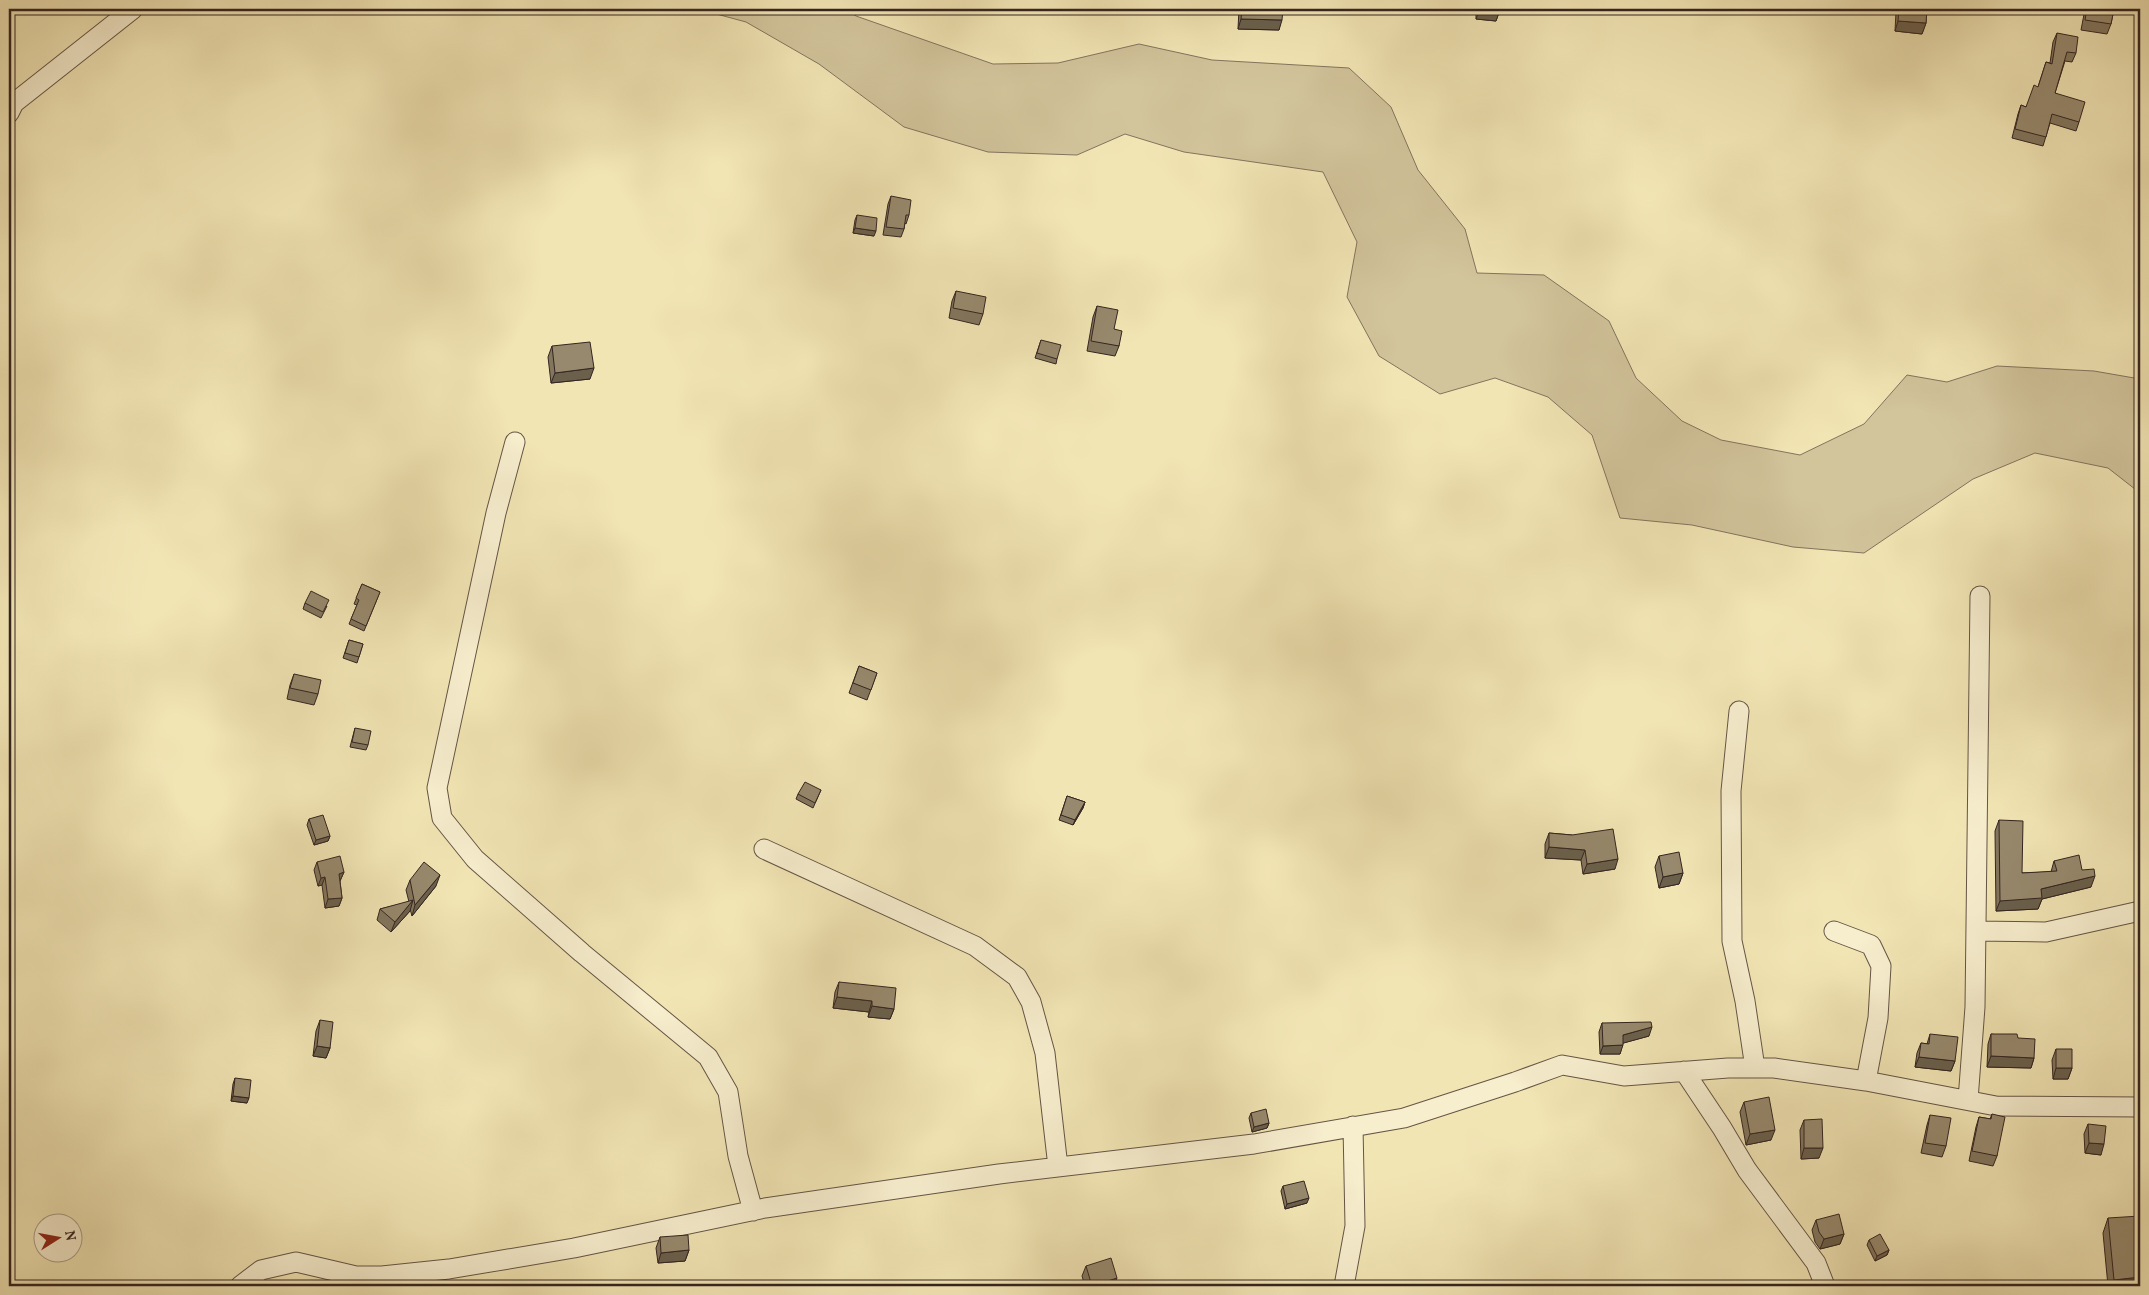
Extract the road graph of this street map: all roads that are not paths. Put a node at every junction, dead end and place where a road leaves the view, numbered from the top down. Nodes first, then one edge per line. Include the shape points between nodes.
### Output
1 (133, 9) edge
2 (11, 108) edge
3 (515, 442) dead end
4 (1980, 596) dead end
5 (1739, 711) dead end
6 (764, 849) dead end
7 (2140, 912) edge
8 (1834, 931) dead end
9 (1976, 931) junction
10 (1755, 1068) junction
11 (1684, 1071) junction
12 (1866, 1080) junction
13 (1968, 1100) junction
14 (2140, 1107) edge
15 (1353, 1126) junction
16 (1058, 1167) junction
17 (753, 1210) junction
18 (240, 1286) edge
19 (1344, 1286) edge
20 (1825, 1286) edge

1 - 2 street
3 - 17 street via 496,513 437,788 442,818 475,859 708,1057 728,1092 738,1156
4 - 9 street
5 - 10 street via 1731,791 1732,941
6 - 16 street via 975,946 1017,978 1031,1002 1045,1054
7 - 9 street via 2046,932
8 - 12 street via 1871,945 1881,966 1878,1018
9 - 13 street via 1975,1007
10 - 11 street
10 - 12 street
11 - 15 street via 1624,1076 1562,1064 1404,1118
11 - 20 street via 1746,1170 1816,1263
12 - 13 street
13 - 14 street via 1996,1106
15 - 16 street via 1254,1144
15 - 19 street via 1355,1226
16 - 17 street
17 - 18 street via 574,1248 449,1269 356,1276 296,1262 261,1270

